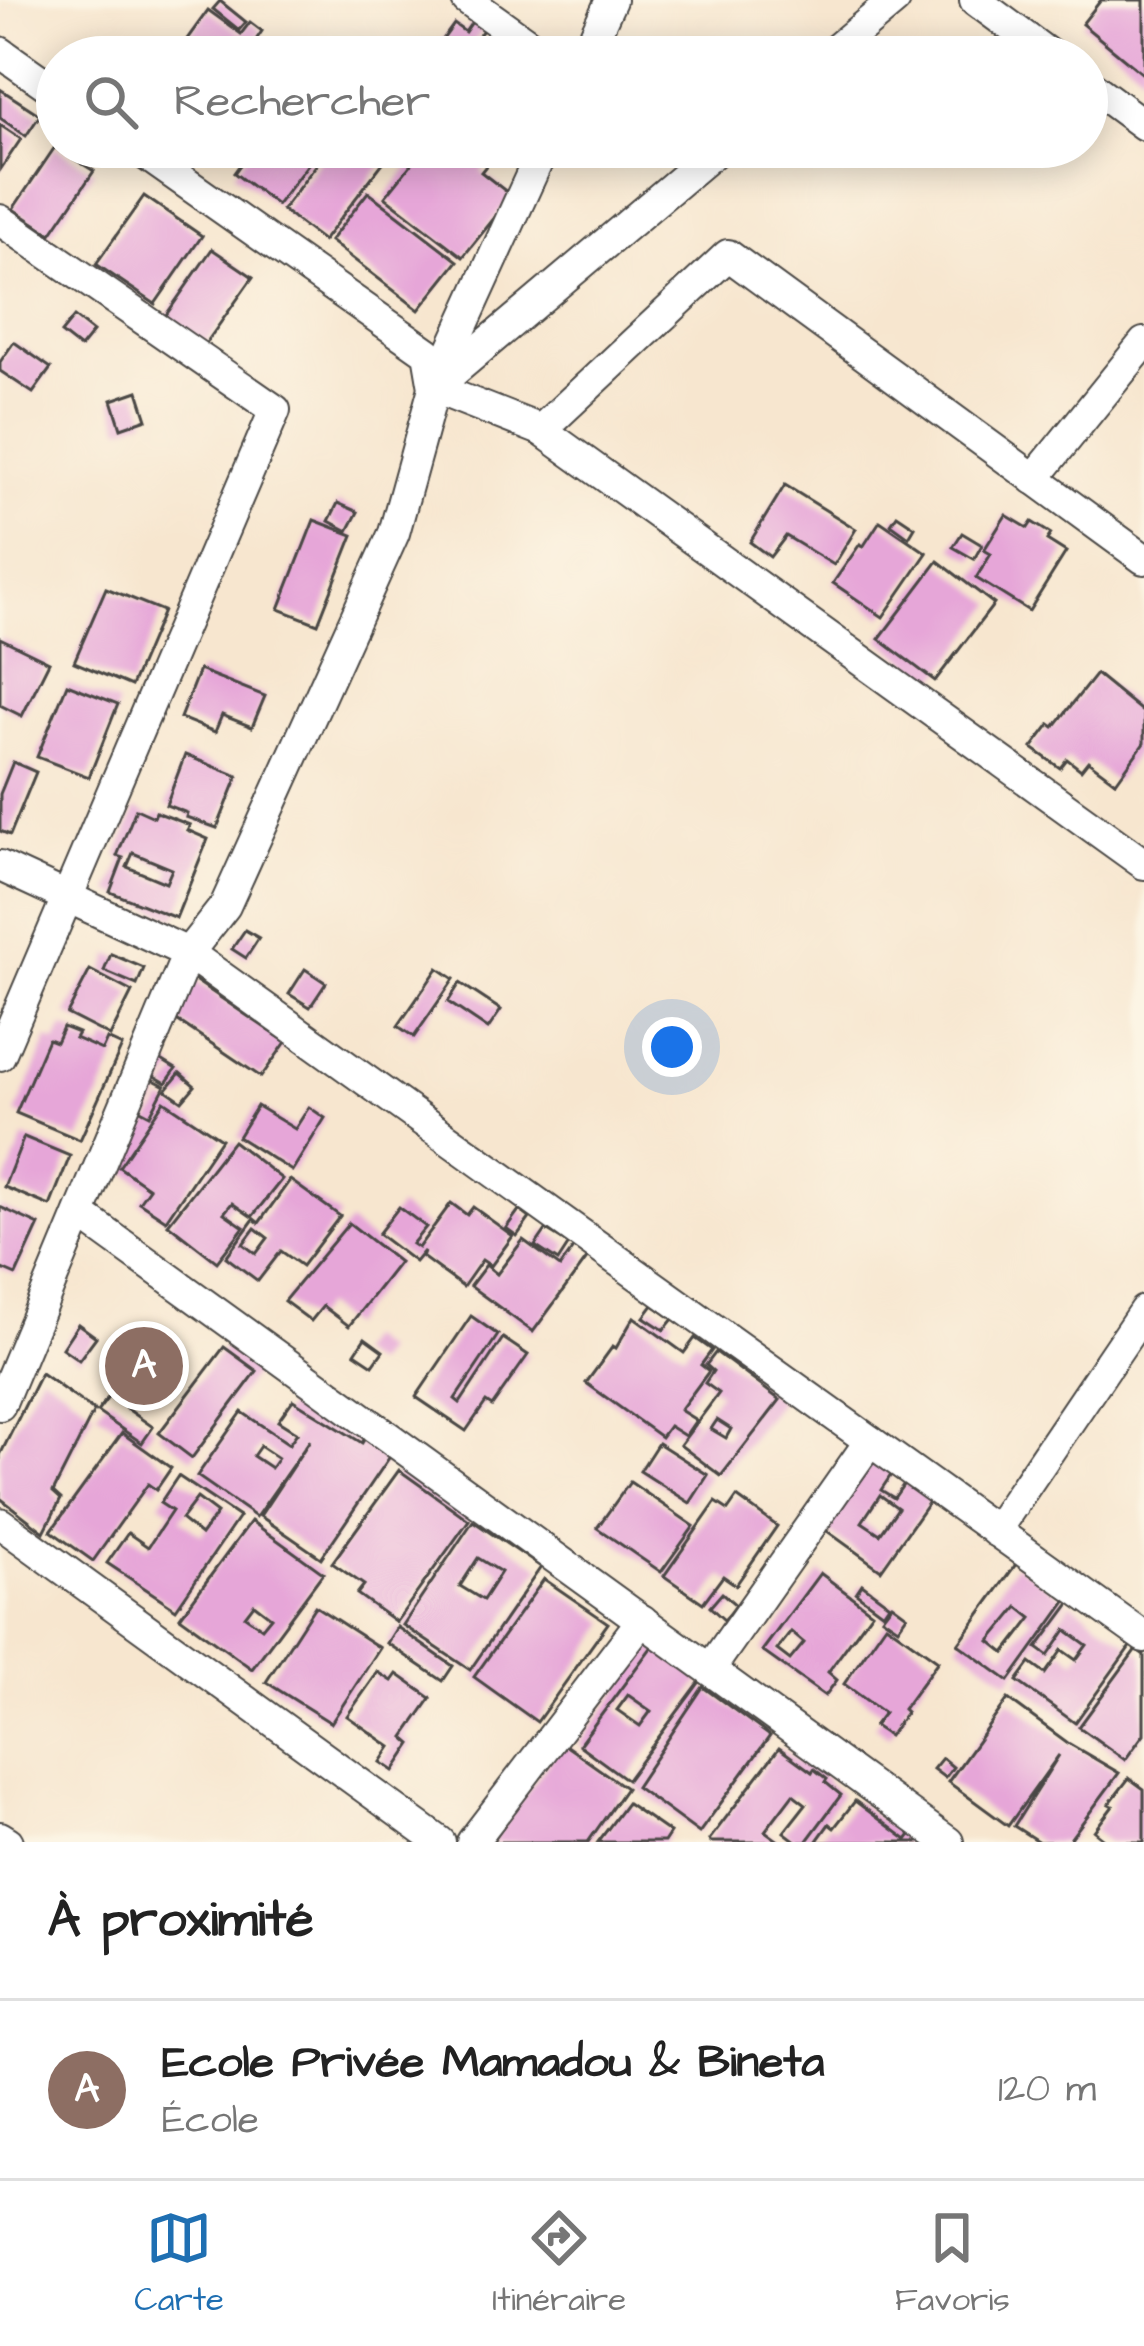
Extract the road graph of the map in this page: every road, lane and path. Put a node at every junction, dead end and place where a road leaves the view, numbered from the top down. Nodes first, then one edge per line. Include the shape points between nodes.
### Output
1 (467, 0) edge
2 (611, 0) edge
3 (895, 0) edge
4 (975, 0) edge
5 (518, 36) edge
6 (595, 36) edge
7 (852, 36) edge
8 (1024, 36) edge
9 (0, 52) edge
10 (36, 77) edge
11 (1108, 98) edge
12 (1144, 124) edge
13 (165, 168) edge
14 (534, 168) edge
15 (695, 168) edge
16 (0, 220) edge
17 (1144, 344) edge
18 (434, 388) junction
19 (542, 430) junction
20 (1034, 479) junction
21 (1144, 559) edge
22 (1143, 860) edge
23 (0, 866) edge
24 (67, 897) junction
25 (188, 952) junction
26 (0, 1055) edge
27 (80, 1214) junction
28 (1144, 1311) edge
29 (0, 1405) edge
30 (870, 1441) junction
31 (0, 1523) edge
32 (995, 1531) junction
33 (642, 1620) junction
34 (1144, 1636) edge
35 (710, 1670) junction
36 (0, 1837) edge
37 (8, 1842) edge
38 (440, 1842) edge
39 (472, 1842) edge
40 (948, 1842) edge

1 - 5 street
2 - 6 street
3 - 7 street
4 - 8 street
9 - 10 street
11 - 12 street
13 - 18 street via 428,353
14 - 18 street
15 - 18 street
16 - 24 street via 275,410
17 - 20 street
18 - 19 street
18 - 25 street via 394,533 225,907
19 - 20 street via 728,255
19 - 22 street
20 - 21 street
23 - 24 street
24 - 25 street
24 - 26 street
25 - 27 street
25 - 30 street
27 - 29 street
27 - 33 street
28 - 32 street
30 - 32 street
30 - 35 street
31 - 38 street
32 - 34 street
33 - 35 street
33 - 39 street
35 - 40 street
36 - 37 street

